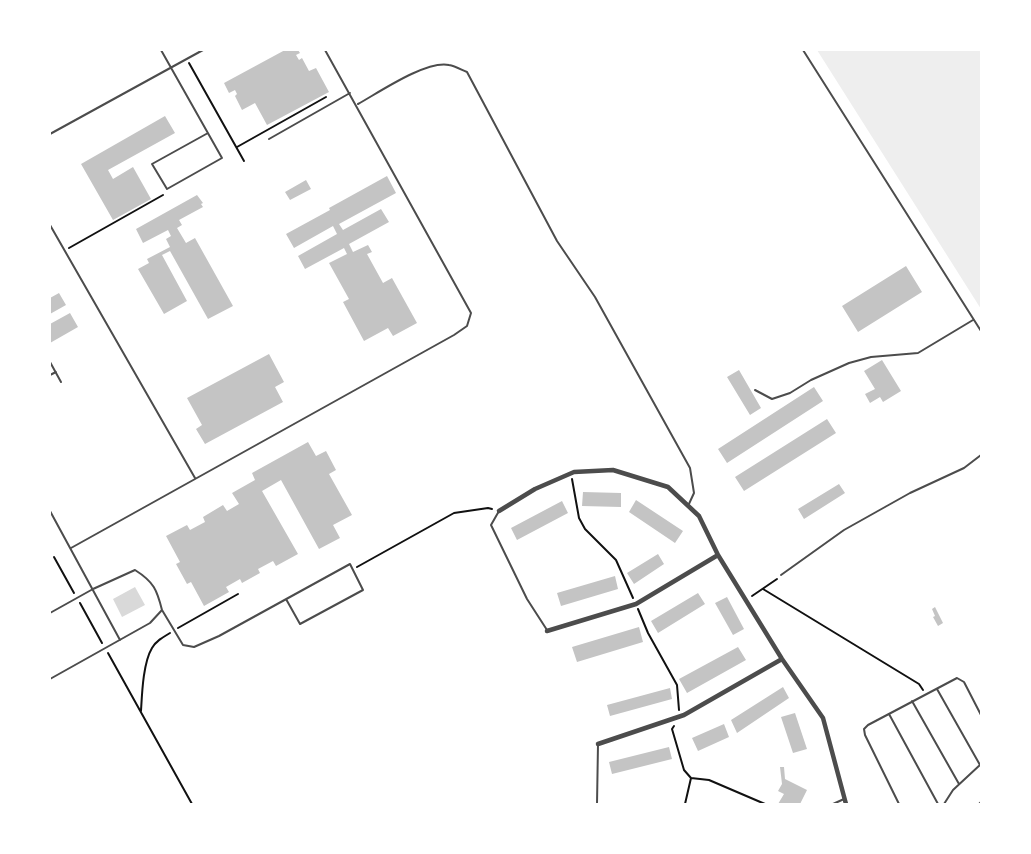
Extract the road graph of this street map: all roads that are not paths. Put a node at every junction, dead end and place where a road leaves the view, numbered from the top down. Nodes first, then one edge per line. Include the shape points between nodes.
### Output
1 (161, 50) edge
2 (203, 50) edge
3 (325, 50) edge
4 (803, 50) edge
5 (172, 67) junction
6 (350, 94) junction
7 (357, 105) junction
8 (208, 133) junction
9 (50, 134) edge
10 (269, 139) dead end
11 (50, 225) edge
12 (51, 231) edge
13 (973, 320) junction
14 (981, 331) edge
15 (50, 362) edge
16 (56, 372) junction
17 (50, 375) edge
18 (61, 382) dead end
19 (756, 390) dead end
20 (981, 455) edge
21 (195, 478) junction
22 (688, 506) junction
23 (50, 510) edge
24 (499, 511) joint
25 (71, 548) junction
26 (718, 555) junction
27 (782, 575) road end
28 (93, 588) junction
29 (286, 599) junction
30 (162, 610) junction
31 (50, 613) edge
32 (547, 630) joint
33 (120, 640) junction
34 (782, 659) junction
35 (50, 679) edge
36 (936, 688) junction
37 (912, 701) junction
38 (889, 714) junction
39 (981, 715) edge
40 (598, 744) joint
41 (980, 765) edge
42 (959, 784) junction
43 (845, 801) edge
44 (597, 804) edge
45 (833, 804) edge
46 (899, 804) edge
47 (938, 804) edge
48 (944, 804) edge

1 - 5 lane
2 - 5 lane
3 - 6 lane
4 - 13 lane
5 - 8 lane
5 - 9 lane
6 - 7 lane
6 - 10 lane
7 - 21 lane via 471,313 466,326
7 - 22 lane via 432,65 450,64 467,72 557,241 595,297 690,468 694,493
8 - 8 lane via 152,164 167,189 222,158
11 - 12 lane
12 - 21 lane
13 - 14 lane
13 - 19 lane via 918,353 871,357 849,363 772,399
15 - 16 lane
16 - 17 lane
16 - 18 lane
20 - 27 lane via 964,468 844,530
21 - 25 lane
22 - 24 street via 668,487 613,470 574,472 535,489
22 - 26 street via 699,516
23 - 25 lane
24 - 32 lane via 491,524 527,599
25 - 28 lane
26 - 32 street via 636,604
26 - 34 street
28 - 30 lane via 135,570 149,578 158,593
28 - 31 lane
28 - 33 lane
29 - 29 lane via 300,624 363,590 350,564
29 - 30 lane via 194,647 182,645
30 - 33 lane via 150,623
33 - 35 lane
34 - 40 street via 679,716
34 - 43 street via 823,718
36 - 37 lane
36 - 39 lane via 957,678 964,682
36 - 41 lane
37 - 38 lane
37 - 42 lane
38 - 46 lane via 868,725 864,735
38 - 47 lane
40 - 44 lane
41 - 42 lane
42 - 48 lane
43 - 45 lane

